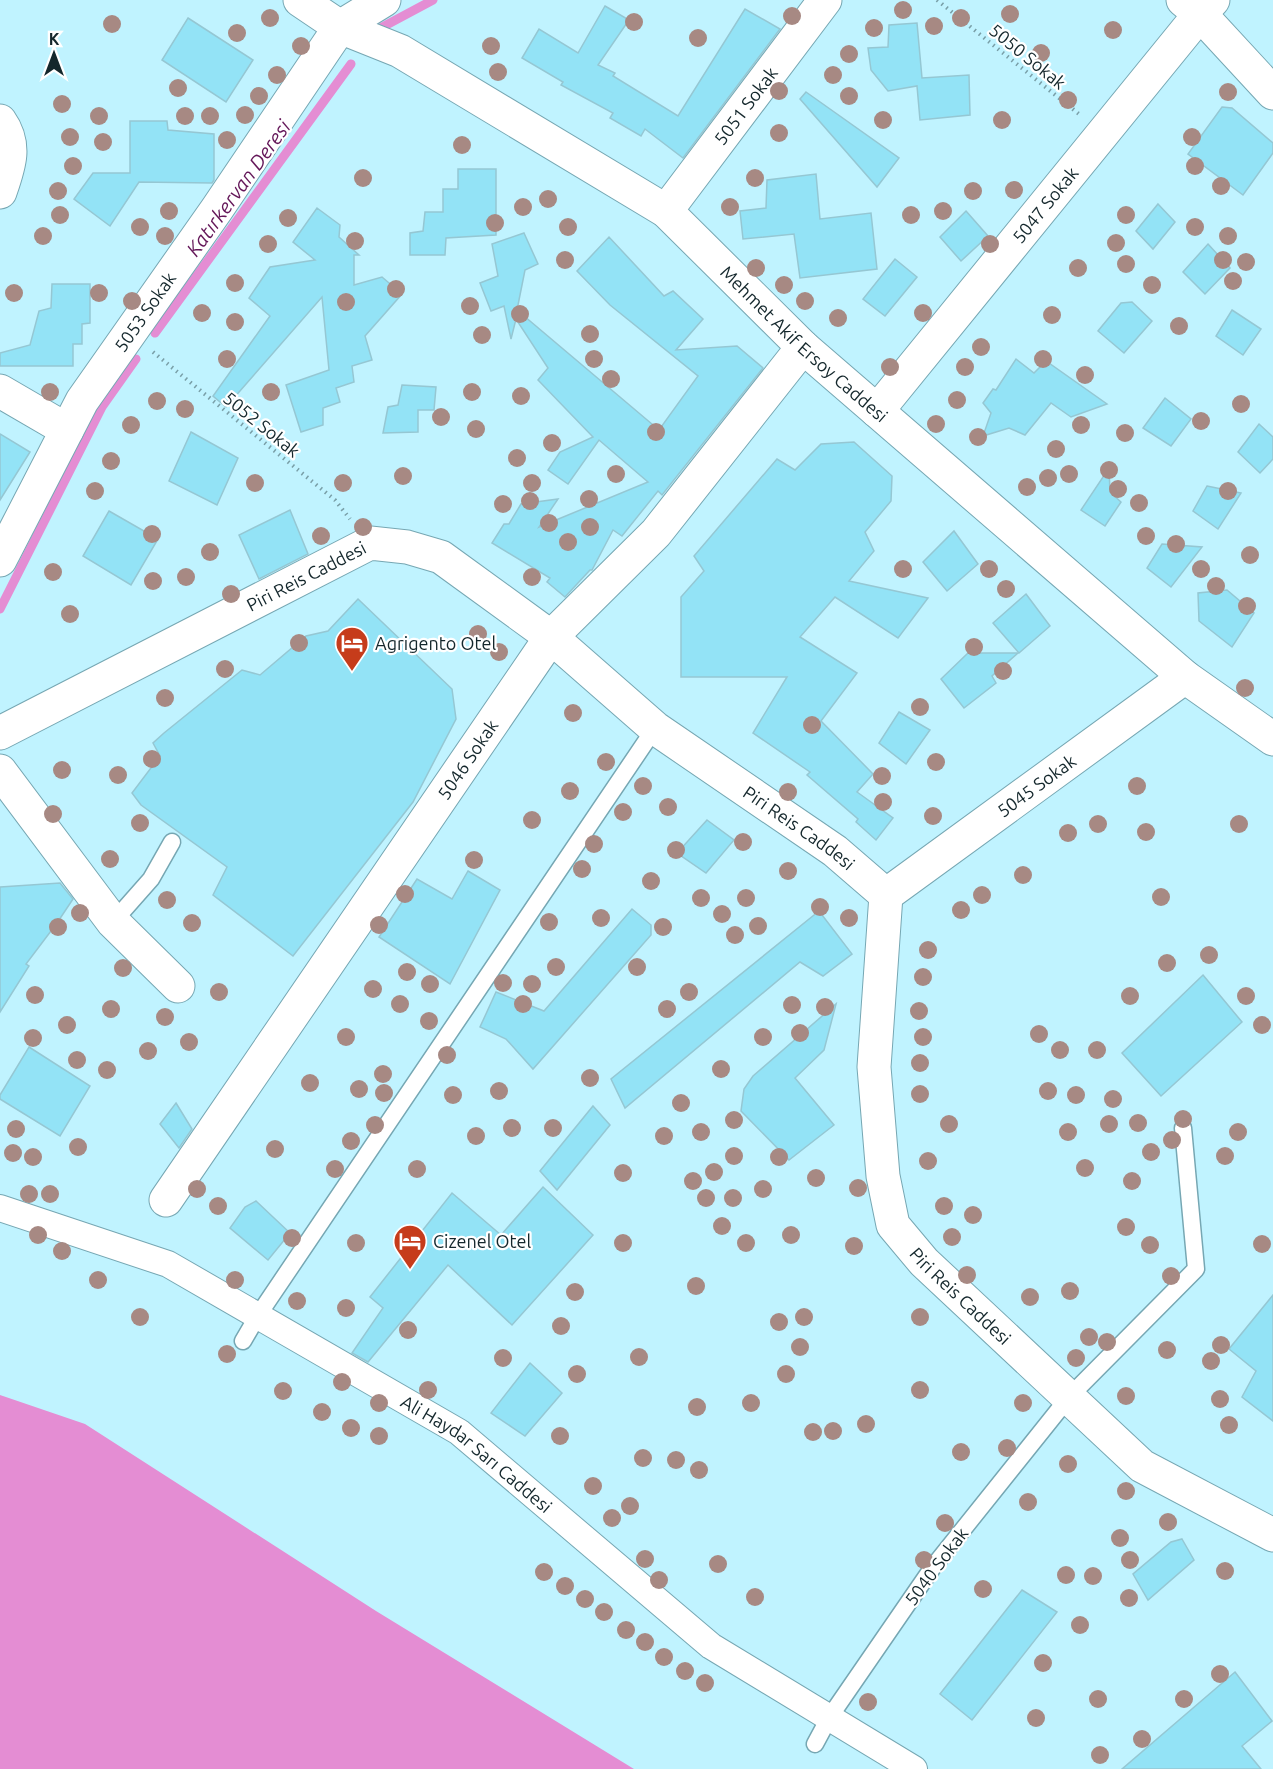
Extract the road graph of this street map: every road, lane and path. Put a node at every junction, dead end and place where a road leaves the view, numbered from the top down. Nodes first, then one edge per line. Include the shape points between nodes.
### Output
1 (300, 0) edge
2 (384, 0) edge
3 (825, 0) edge
4 (936, 0) edge
5 (1199, 5) edge
6 (340, 27) junction
7 (1273, 93) edge
8 (0, 121) edge
9 (1103, 133) junction
10 (0, 192) edge
11 (666, 211) junction
12 (130, 333) junction
13 (803, 347) junction
14 (0, 391) edge
15 (877, 411) junction
16 (67, 430) junction
17 (370, 543) junction
18 (0, 560) edge
19 (551, 638) junction
20 (1185, 677) junction
21 (655, 728) junction
22 (0, 733) edge
23 (1273, 739) edge
24 (0, 771) edge
25 (172, 842) dead end
26 (886, 895) junction
27 (113, 922) junction
28 (178, 986) dead end
29 (1183, 1128) dead end
30 (166, 1200) dead end
31 (0, 1208) edge
32 (257, 1317) junction
33 (243, 1341) dead end
34 (1069, 1397) junction
35 (1273, 1535) edge
36 (830, 1718) junction
37 (815, 1744) dead end
38 (914, 1769) edge

1 - 6 street, Mehmet Akif Ersoy Caddesi
2 - 6 street, 5053 Sokak
3 - 11 street, 5051 Sokak
4 - 9 path, 5050 Sokak
5 - 7 street
5 - 9 street, 5047 Sokak
6 - 11 street, Mehmet Akif Ersoy Caddesi via 400,51
6 - 12 street, 5053 Sokak
8 - 10 street via 10,143 9,167
9 - 15 street, 5047 Sokak
11 - 13 street, Mehmet Akif Ersoy Caddesi
12 - 16 street, 5053 Sokak via 82,400
12 - 17 path, 5052 Sokak via 335,500
13 - 15 street, Mehmet Akif Ersoy Caddesi
13 - 19 street, 5046 Sokak via 656,533
14 - 16 street
15 - 20 street, Mehmet Akif Ersoy Caddesi
16 - 18 street, 5053 Sokak
17 - 19 street, Piri Reis Caddesi via 407,547 441,558
17 - 22 street, Piri Reis Caddesi
19 - 21 street, Piri Reis Caddesi
19 - 30 street, 5046 Sokak
20 - 23 street, Mehmet Akif Ersoy Caddesi
20 - 26 street, 5045 Sokak
21 - 26 street, Piri Reis Caddesi via 835,851
21 - 32 lane
24 - 27 street
25 - 27 lane via 151,879
26 - 34 street, Piri Reis Caddesi via 874,1067 883,1176 893,1225 924,1262
27 - 28 street
29 - 34 lane, 5040 Sokak via 1196,1269
31 - 32 street, Ali Haydar Sarı Caddesi via 168,1264
32 - 33 lane
32 - 36 street, Ali Haydar Sarı Caddesi via 459,1432 711,1646
34 - 35 street, Piri Reis Caddesi via 1143,1466
34 - 36 lane, 5040 Sokak via 933,1567
36 - 37 lane, 5040 Sokak
36 - 38 street, Ali Haydar Sarı Caddesi

